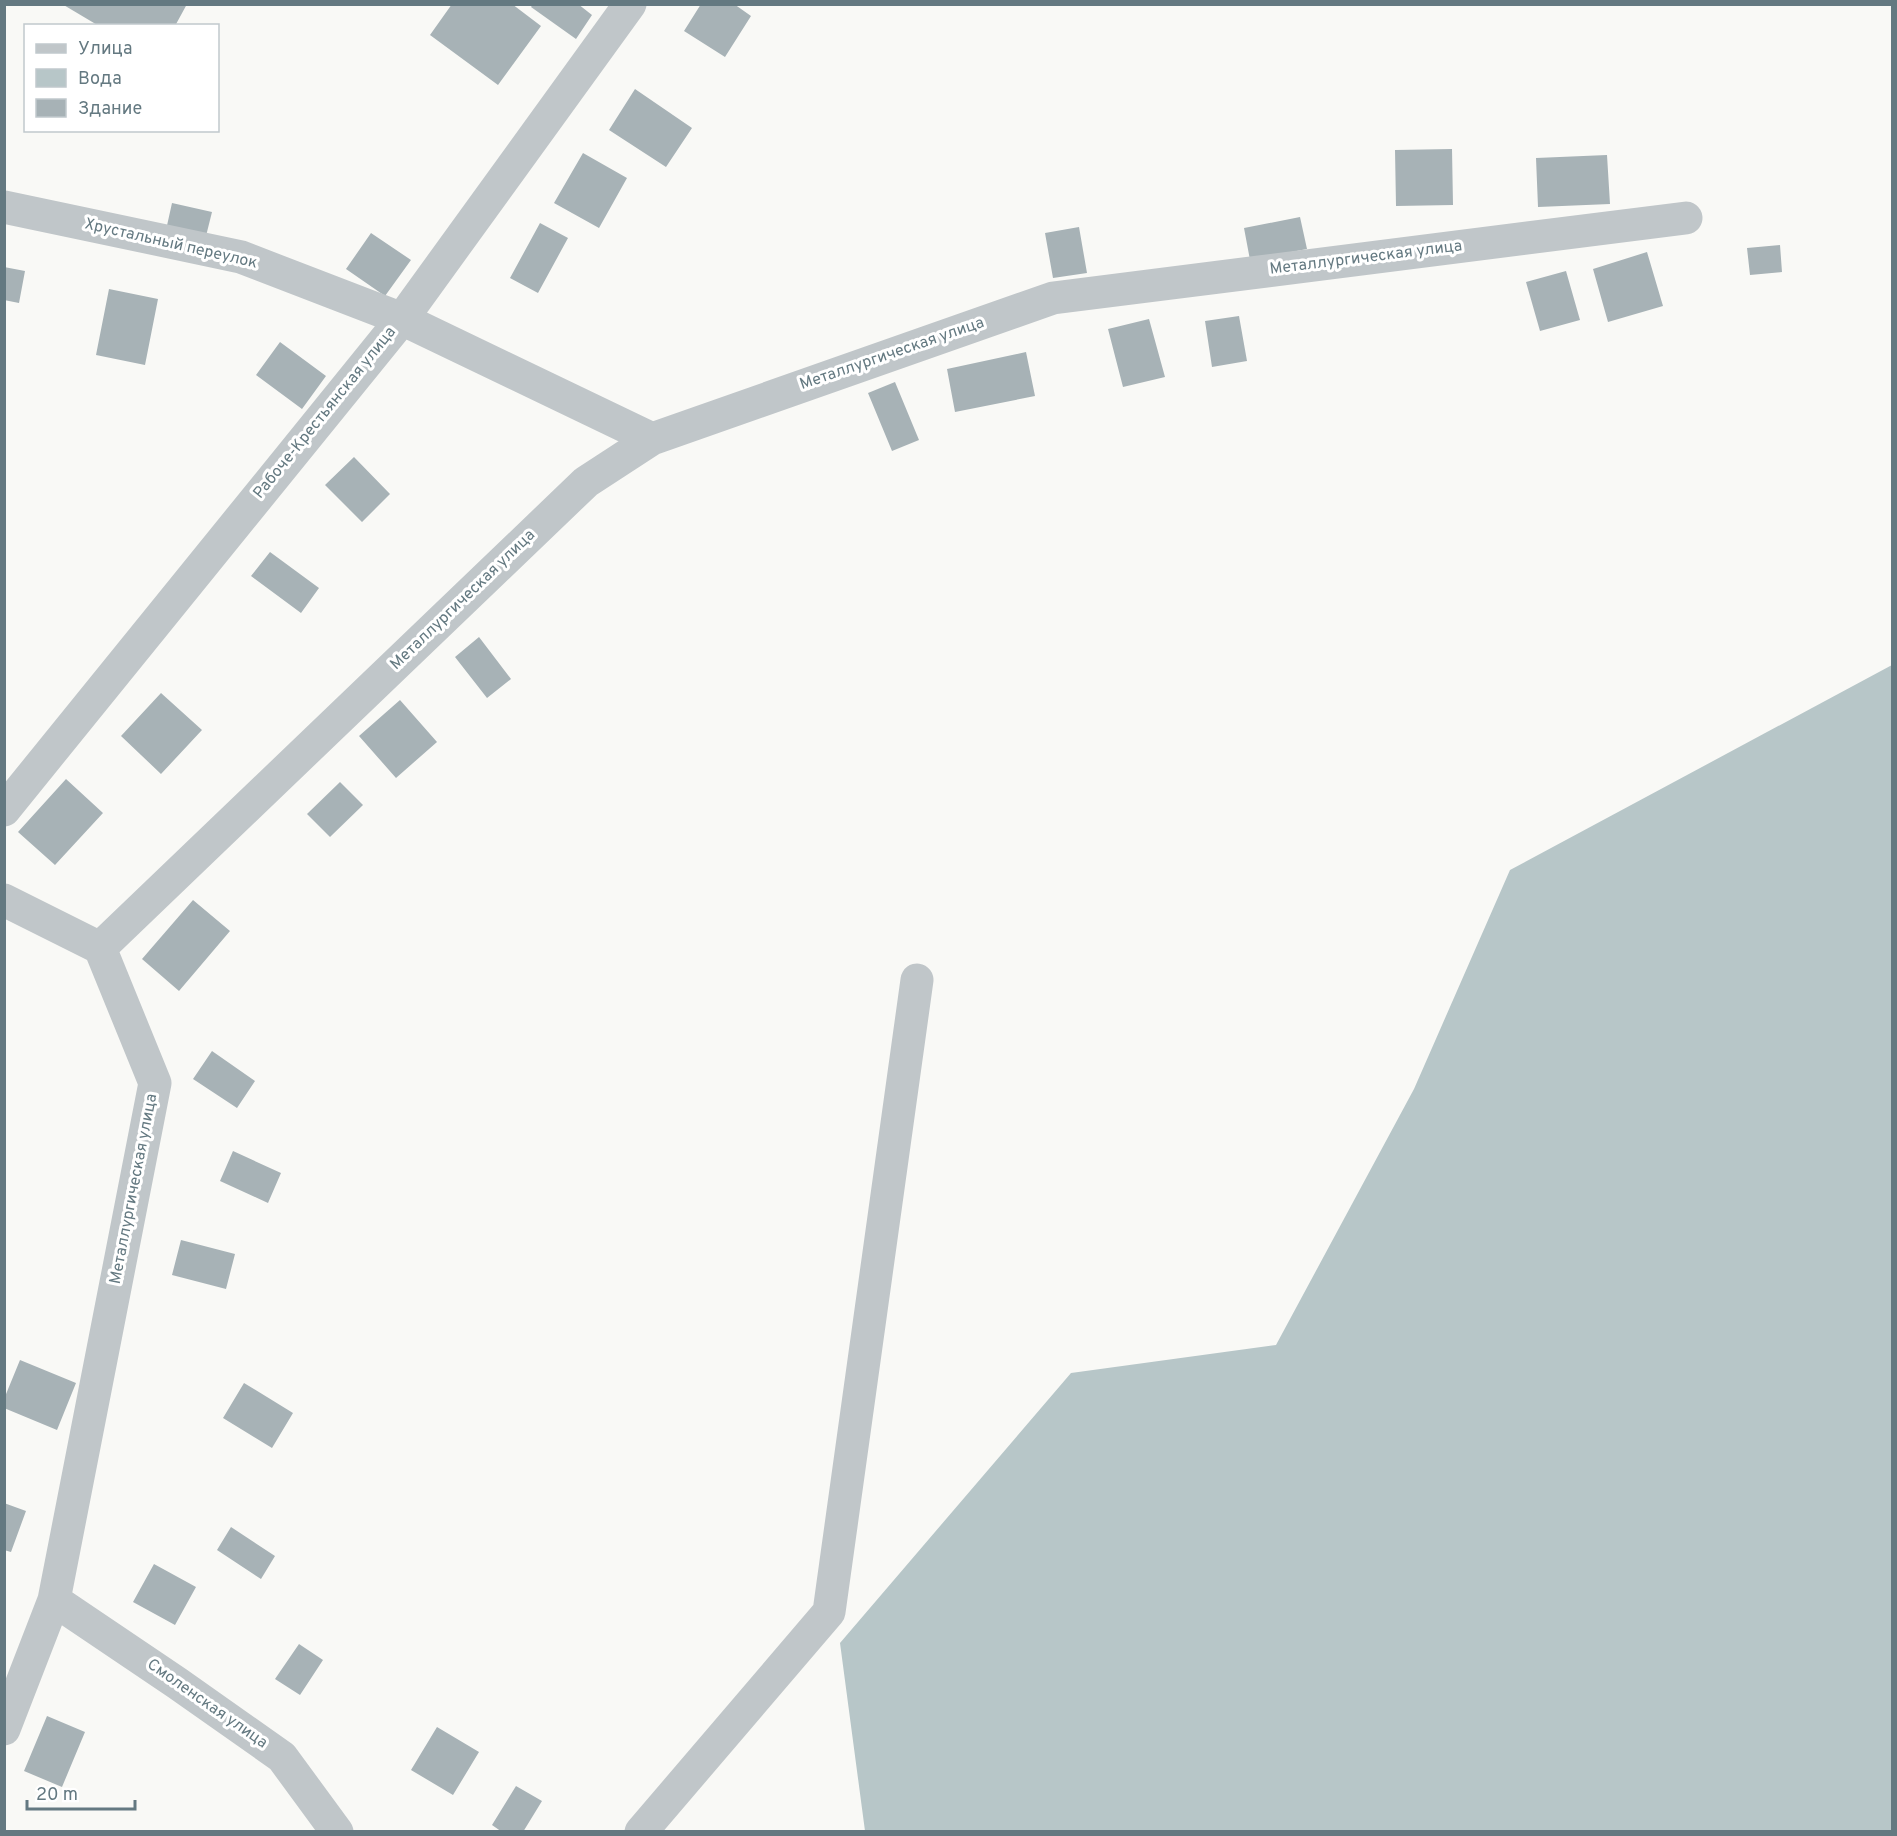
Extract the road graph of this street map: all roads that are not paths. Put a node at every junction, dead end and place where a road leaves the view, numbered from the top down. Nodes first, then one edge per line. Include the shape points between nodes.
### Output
1 (630, 4) edge
2 (4, 207) edge
3 (1686, 218) dead end
4 (402, 319) junction
5 (652, 439) junction
6 (4, 810) edge
7 (4, 900) edge
8 (100, 948) junction
9 (917, 980) dead end
10 (54, 1600) junction
11 (4, 1729) edge
12 (337, 1832) edge
13 (641, 1832) edge

1 - 4 street, Рабоче-Крестьянская улица
2 - 4 street, Хрустальный переулок via 241,257
3 - 5 street, Металлургическая улица via 1053,298
4 - 5 street, Хрустальный переулок
4 - 6 street, Рабоче-Крестьянская улица
5 - 8 street, Металлургическая улица via 586,482
7 - 8 street
8 - 10 street, Металлургическая улица via 154,1083
9 - 13 street via 829,1612
10 - 11 street, Металлургическая улица
10 - 12 street, Смоленская улица via 282,1756

